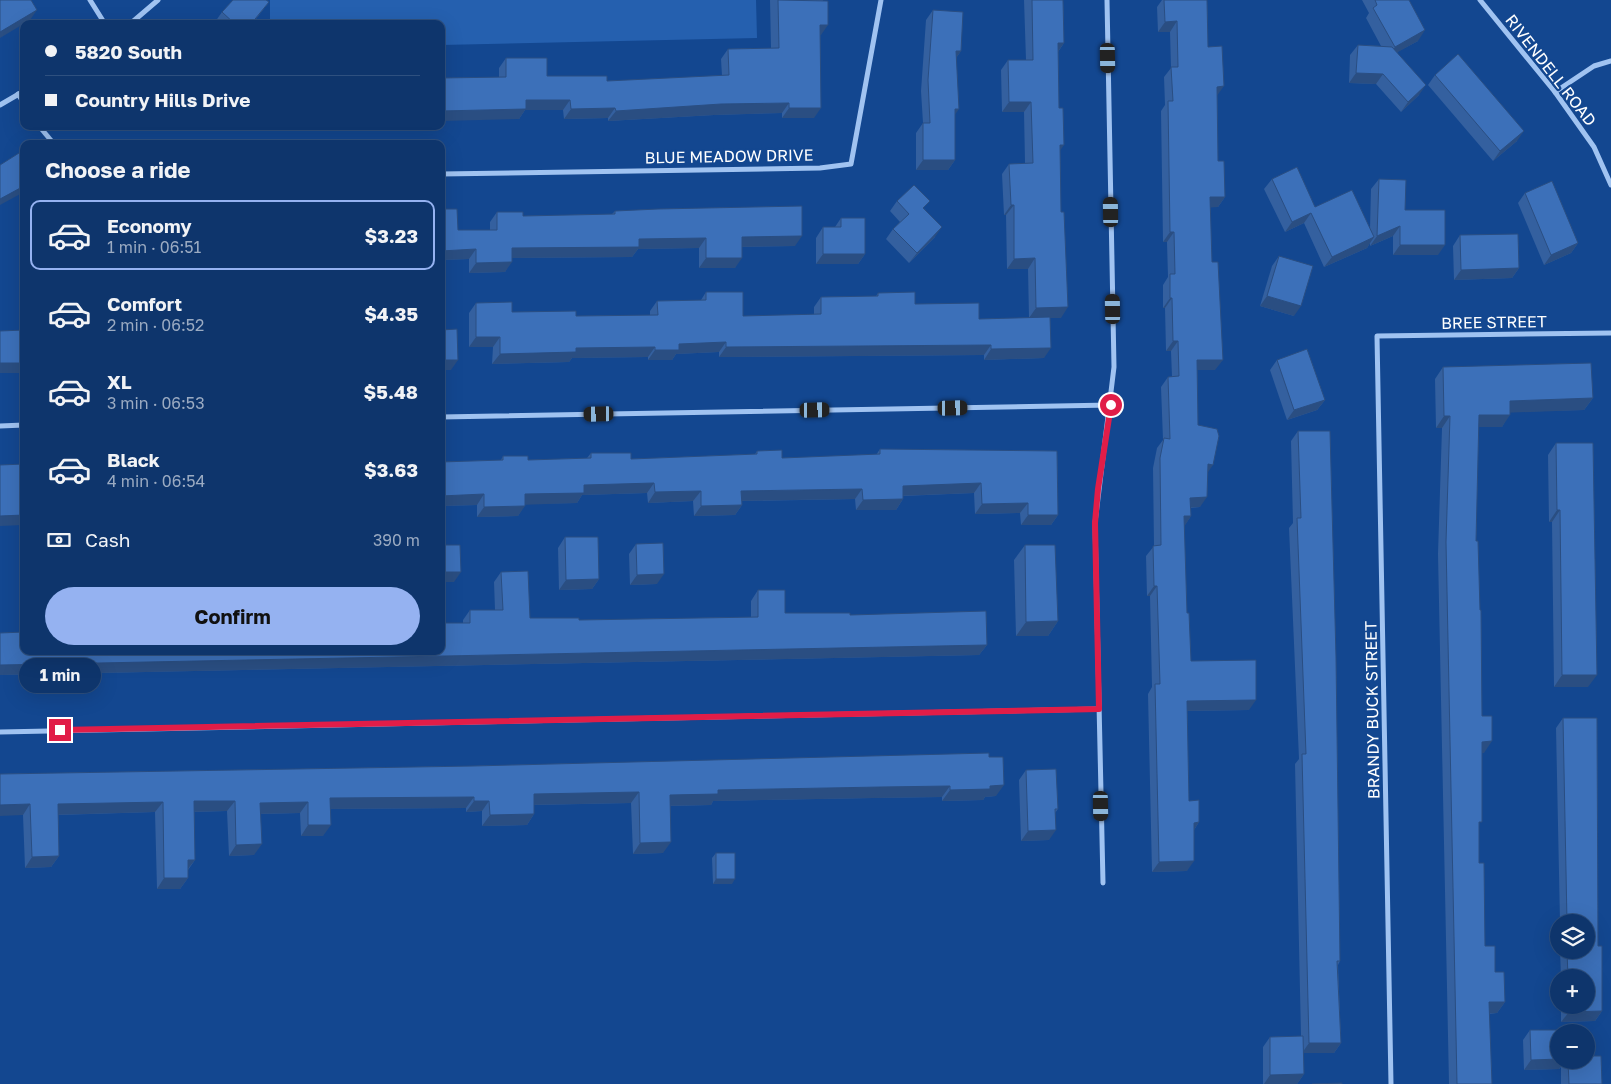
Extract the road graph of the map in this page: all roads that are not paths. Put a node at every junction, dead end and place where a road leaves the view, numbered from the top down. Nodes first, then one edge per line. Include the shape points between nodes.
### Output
1 (90, 0) edge
2 (158, 0) edge
3 (881, 0) edge
4 (1106, 0) edge
5 (1480, 0) edge
6 (102, 20) edge
7 (135, 20) edge
8 (1611, 60) edge
9 (1555, 92) junction
10 (18, 94) joint
11 (20, 97) edge
12 (0, 105) edge
13 (42, 130) edge
14 (51, 140) edge
15 (445, 174) edge
16 (1611, 185) edge
17 (1611, 333) edge
18 (1378, 336) joint
19 (1111, 405) junction
20 (445, 417) edge
21 (20, 425) edge
22 (0, 426) edge
23 (1099, 709) junction
24 (0, 732) edge
25 (1103, 883) dead end
26 (1392, 1084) edge

1 - 6 street
2 - 7 street
3 - 15 street, BLUE MEADOW DRIVE via 851,164 810,168
4 - 19 street via 1114,366
5 - 9 street, RIVENDELL ROAD
8 - 9 street via 1594,66
9 - 16 street, RIVENDELL ROAD via 1594,147
10 - 11 street
10 - 12 street
13 - 14 street
17 - 18 street, BREE STREET
18 - 26 street, BRANDY BUCK STREET
19 - 20 street
19 - 23 street via 1095,523
21 - 22 street
23 - 24 street
23 - 25 street

